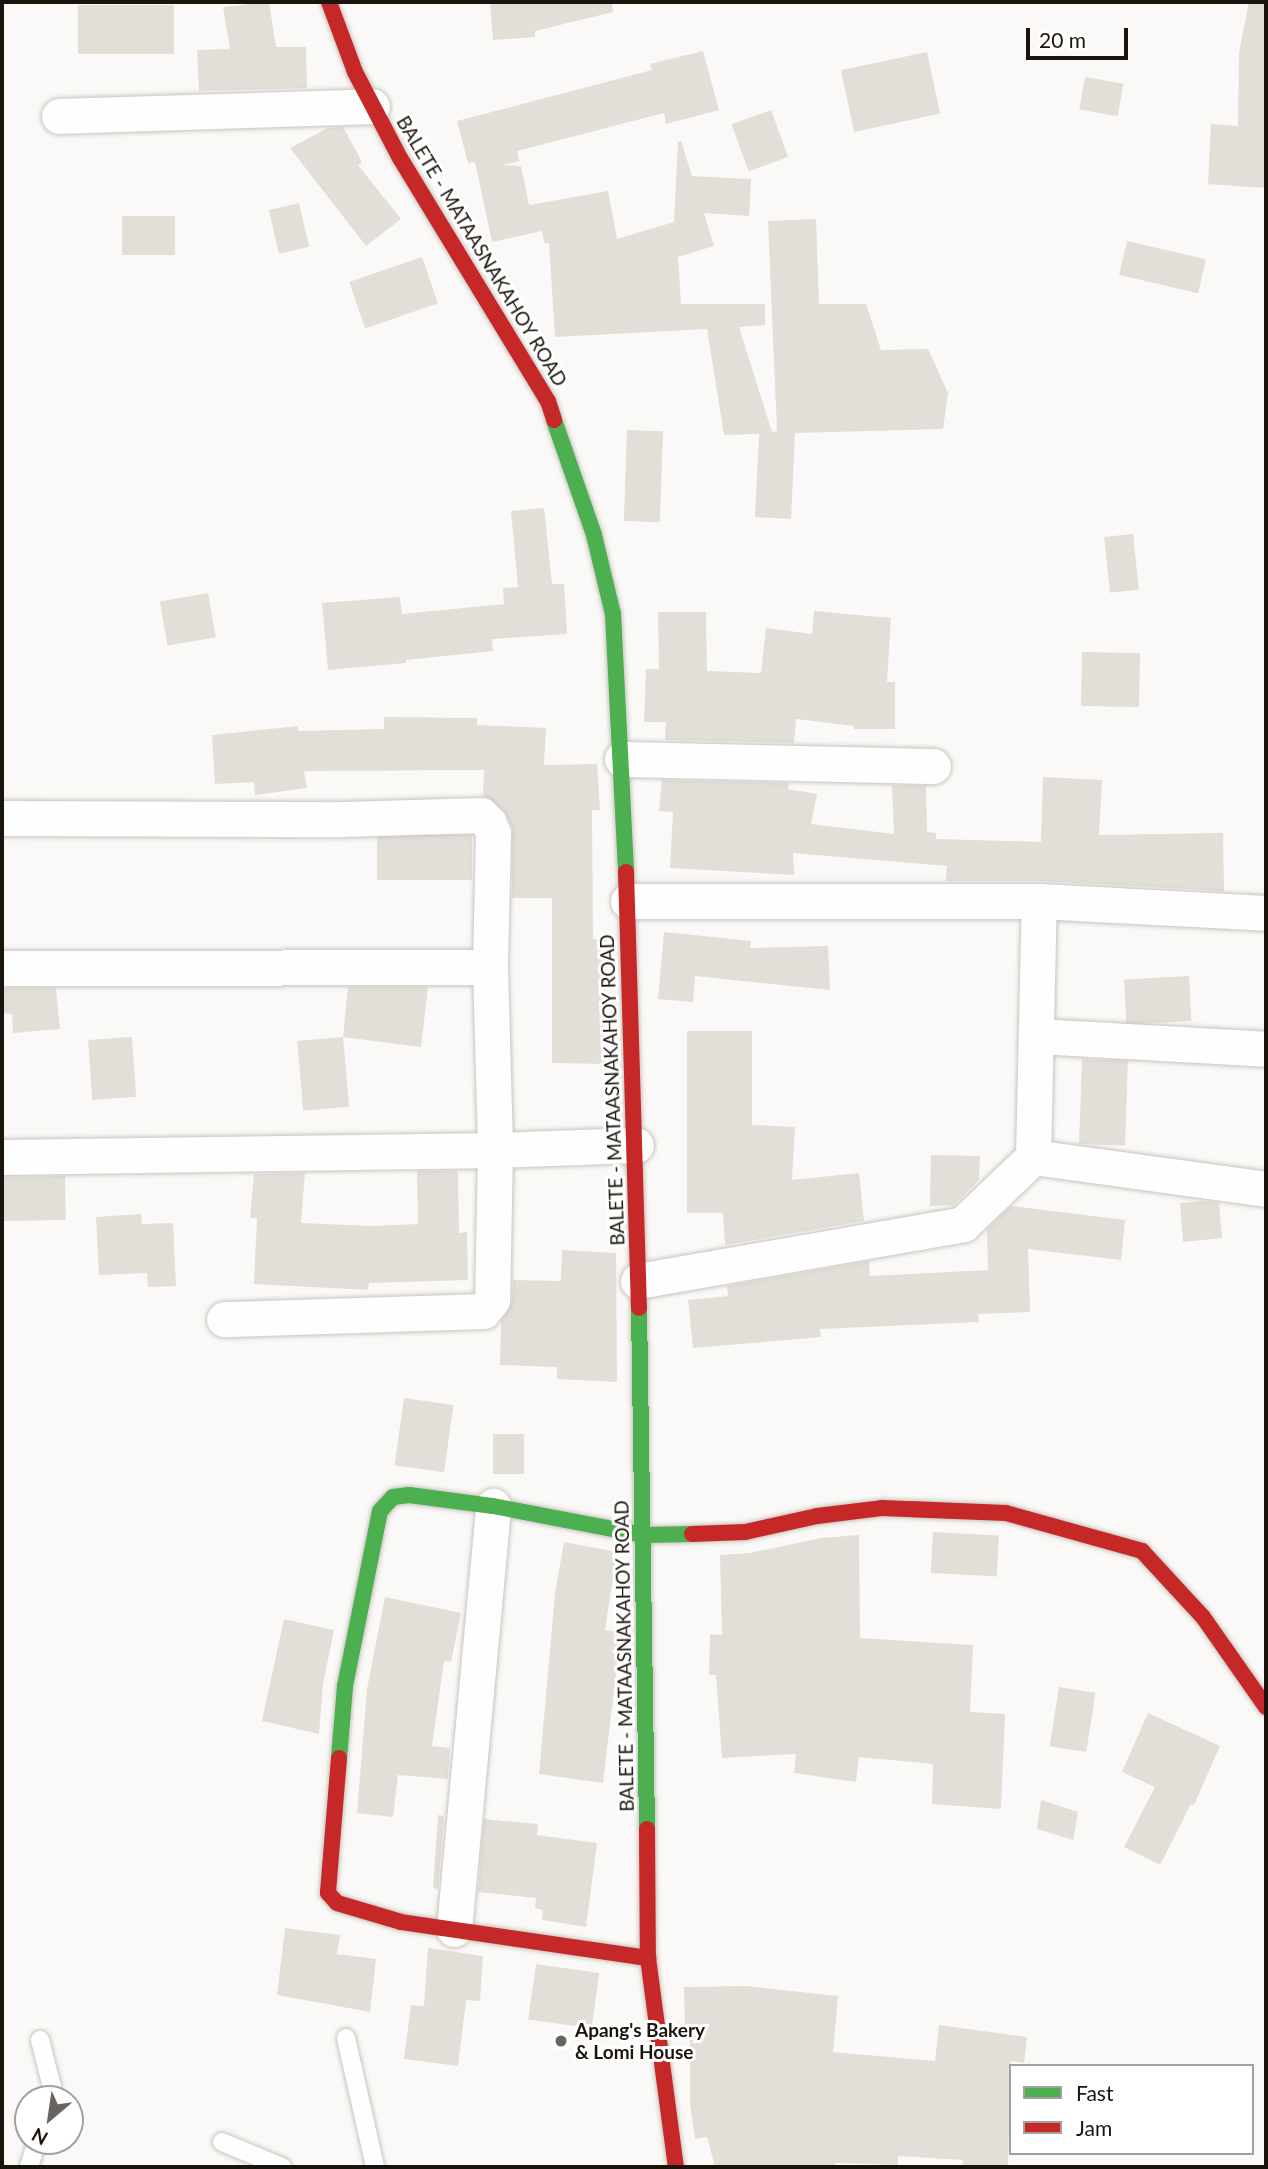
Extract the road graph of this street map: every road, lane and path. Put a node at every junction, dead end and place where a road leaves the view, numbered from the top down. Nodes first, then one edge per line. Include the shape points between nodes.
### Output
1 (329, 2) edge
2 (372, 106) junction
3 (59, 116) dead end
4 (622, 759) junction
5 (933, 766) dead end
6 (2, 818) edge
7 (628, 901) junction
8 (1039, 901) junction
9 (1266, 913) edge
10 (490, 967) junction
11 (2, 968) edge
12 (1037, 1036) junction
13 (1266, 1049) edge
14 (636, 1144) junction
15 (495, 1150) junction
16 (2, 1157) edge
17 (1033, 1157) junction
18 (1266, 1189) edge
19 (638, 1281) junction
20 (224, 1319) dead end
21 (493, 1506) junction
22 (644, 1535) junction
23 (1266, 1707) edge
24 (454, 1929) junction
25 (648, 1958) junction
26 (346, 2038) dead end
27 (40, 2040) dead end
28 (51, 2085) edge
29 (222, 2142) dead end
30 (282, 2167) edge
31 (374, 2167) edge
32 (676, 2167) edge

1 - 2 main road, BALETE - MATAASNAKAHOY ROAD
2 - 3 street
2 - 4 main road, BALETE - MATAASNAKAHOY ROAD via 548,401 594,535 613,614
4 - 5 street
4 - 7 main road, BALETE - MATAASNAKAHOY ROAD
6 - 10 street via 481,815 493,834
7 - 8 street
7 - 14 main road, BALETE - MATAASNAKAHOY ROAD
8 - 9 street
8 - 12 street
10 - 11 street
10 - 15 street
12 - 13 street
12 - 17 street
14 - 15 street
14 - 19 main road, BALETE - MATAASNAKAHOY ROAD
15 - 16 street
15 - 20 street via 492,1300 483,1311
17 - 18 street
17 - 19 street via 963,1224
19 - 22 main road, BALETE - MATAASNAKAHOY ROAD
21 - 22 main road
21 - 24 street
21 - 24 main road via 409,1495 393,1497 380,1511 345,1686 328,1893 350,1909
22 - 23 main road via 745,1532 882,1508 1006,1513 1142,1551 1203,1618
22 - 25 main road, BALETE - MATAASNAKAHOY ROAD
24 - 25 main road
25 - 32 main road, BALETE - MATAASNAKAHOY ROAD
26 - 31 lane
27 - 28 lane
29 - 30 lane

